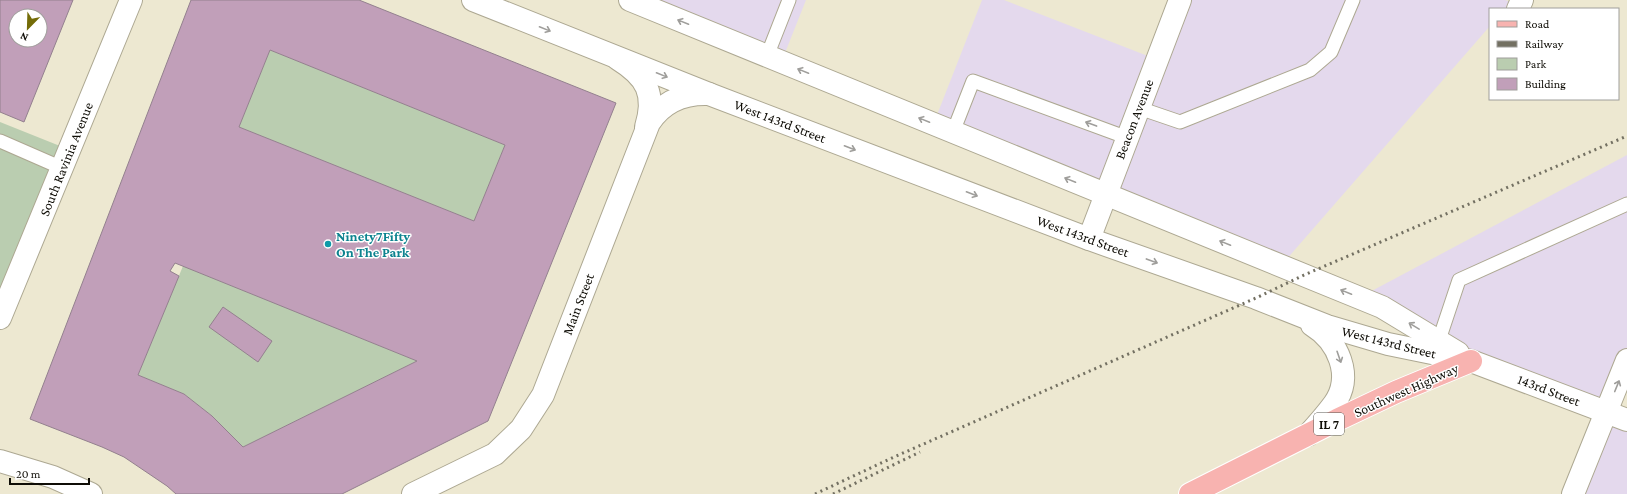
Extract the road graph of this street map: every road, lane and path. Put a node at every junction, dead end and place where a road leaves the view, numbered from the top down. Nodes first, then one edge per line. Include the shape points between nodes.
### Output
1 (131, 0) edge
2 (473, 0) edge
3 (630, 0) edge
4 (789, 0) edge
5 (1180, 0) edge
6 (1353, 0) edge
7 (613, 56) junction
8 (767, 56) junction
9 (709, 94) junction
10 (1139, 108) junction
11 (644, 132) junction
12 (952, 132) junction
13 (1128, 138) junction
14 (0, 141) edge
15 (62, 168) junction
16 (1106, 194) junction
17 (1627, 204) edge
18 (1088, 239) junction
19 (1292, 312) junction
20 (0, 318) edge
21 (1437, 347) junction
22 (1627, 360) edge
23 (1472, 361) junction
24 (1606, 412) junction
25 (1627, 420) edge
26 (1307, 435) junction
27 (0, 462) edge
28 (92, 494) edge
29 (413, 494) edge
30 (1190, 494) edge
31 (1573, 494) edge

1 - 15 main road, South Ravinia Avenue
2 -> 7 main road, West 143rd Street
8 -> 3 main road, West 143rd Street
4 - 8 lane
5 - 10 main road, Beacon Avenue
6 - 10 lane via 1331,52 1310,70 1180,122
7 -> 9 main road, West 143rd Street
7 - 11 main road via 637,74 650,93 650,114
12 -> 8 main road, West 143rd Street
9 - 11 main road, Main Street via 681,97 664,105 655,113
9 -> 18 main road, West 143rd Street
10 - 13 main road, Beacon Avenue
11 - 29 main road, Main Street via 542,395 532,412 521,429 495,454
13 -> 12 lane via 973,81
16 -> 12 main road, West 143rd Street
13 - 16 main road, Beacon Avenue
14 - 15 lane
15 - 20 main road, South Ravinia Avenue
16 - 18 main road, Beacon Avenue
21 -> 16 main road, West 143rd Street via 1382,307
17 - 21 lane via 1459,280
18 -> 19 main road, West 143rd Street
19 - 21 main road, West 143rd Street via 1388,344
19 -> 26 main road via 1328,337 1340,356 1344,379 1335,403
21 - 23 main road, West 143rd Street
24 -> 22 main road
23 - 24 main road, 143rd Street
23 - 26 main road, Southwest Highway / IL 7 via 1396,392
24 - 25 main road, 143rd Street
24 - 31 main road
26 - 30 main road, Southwest Highway / IL 7
27 - 28 main road via 53,477

